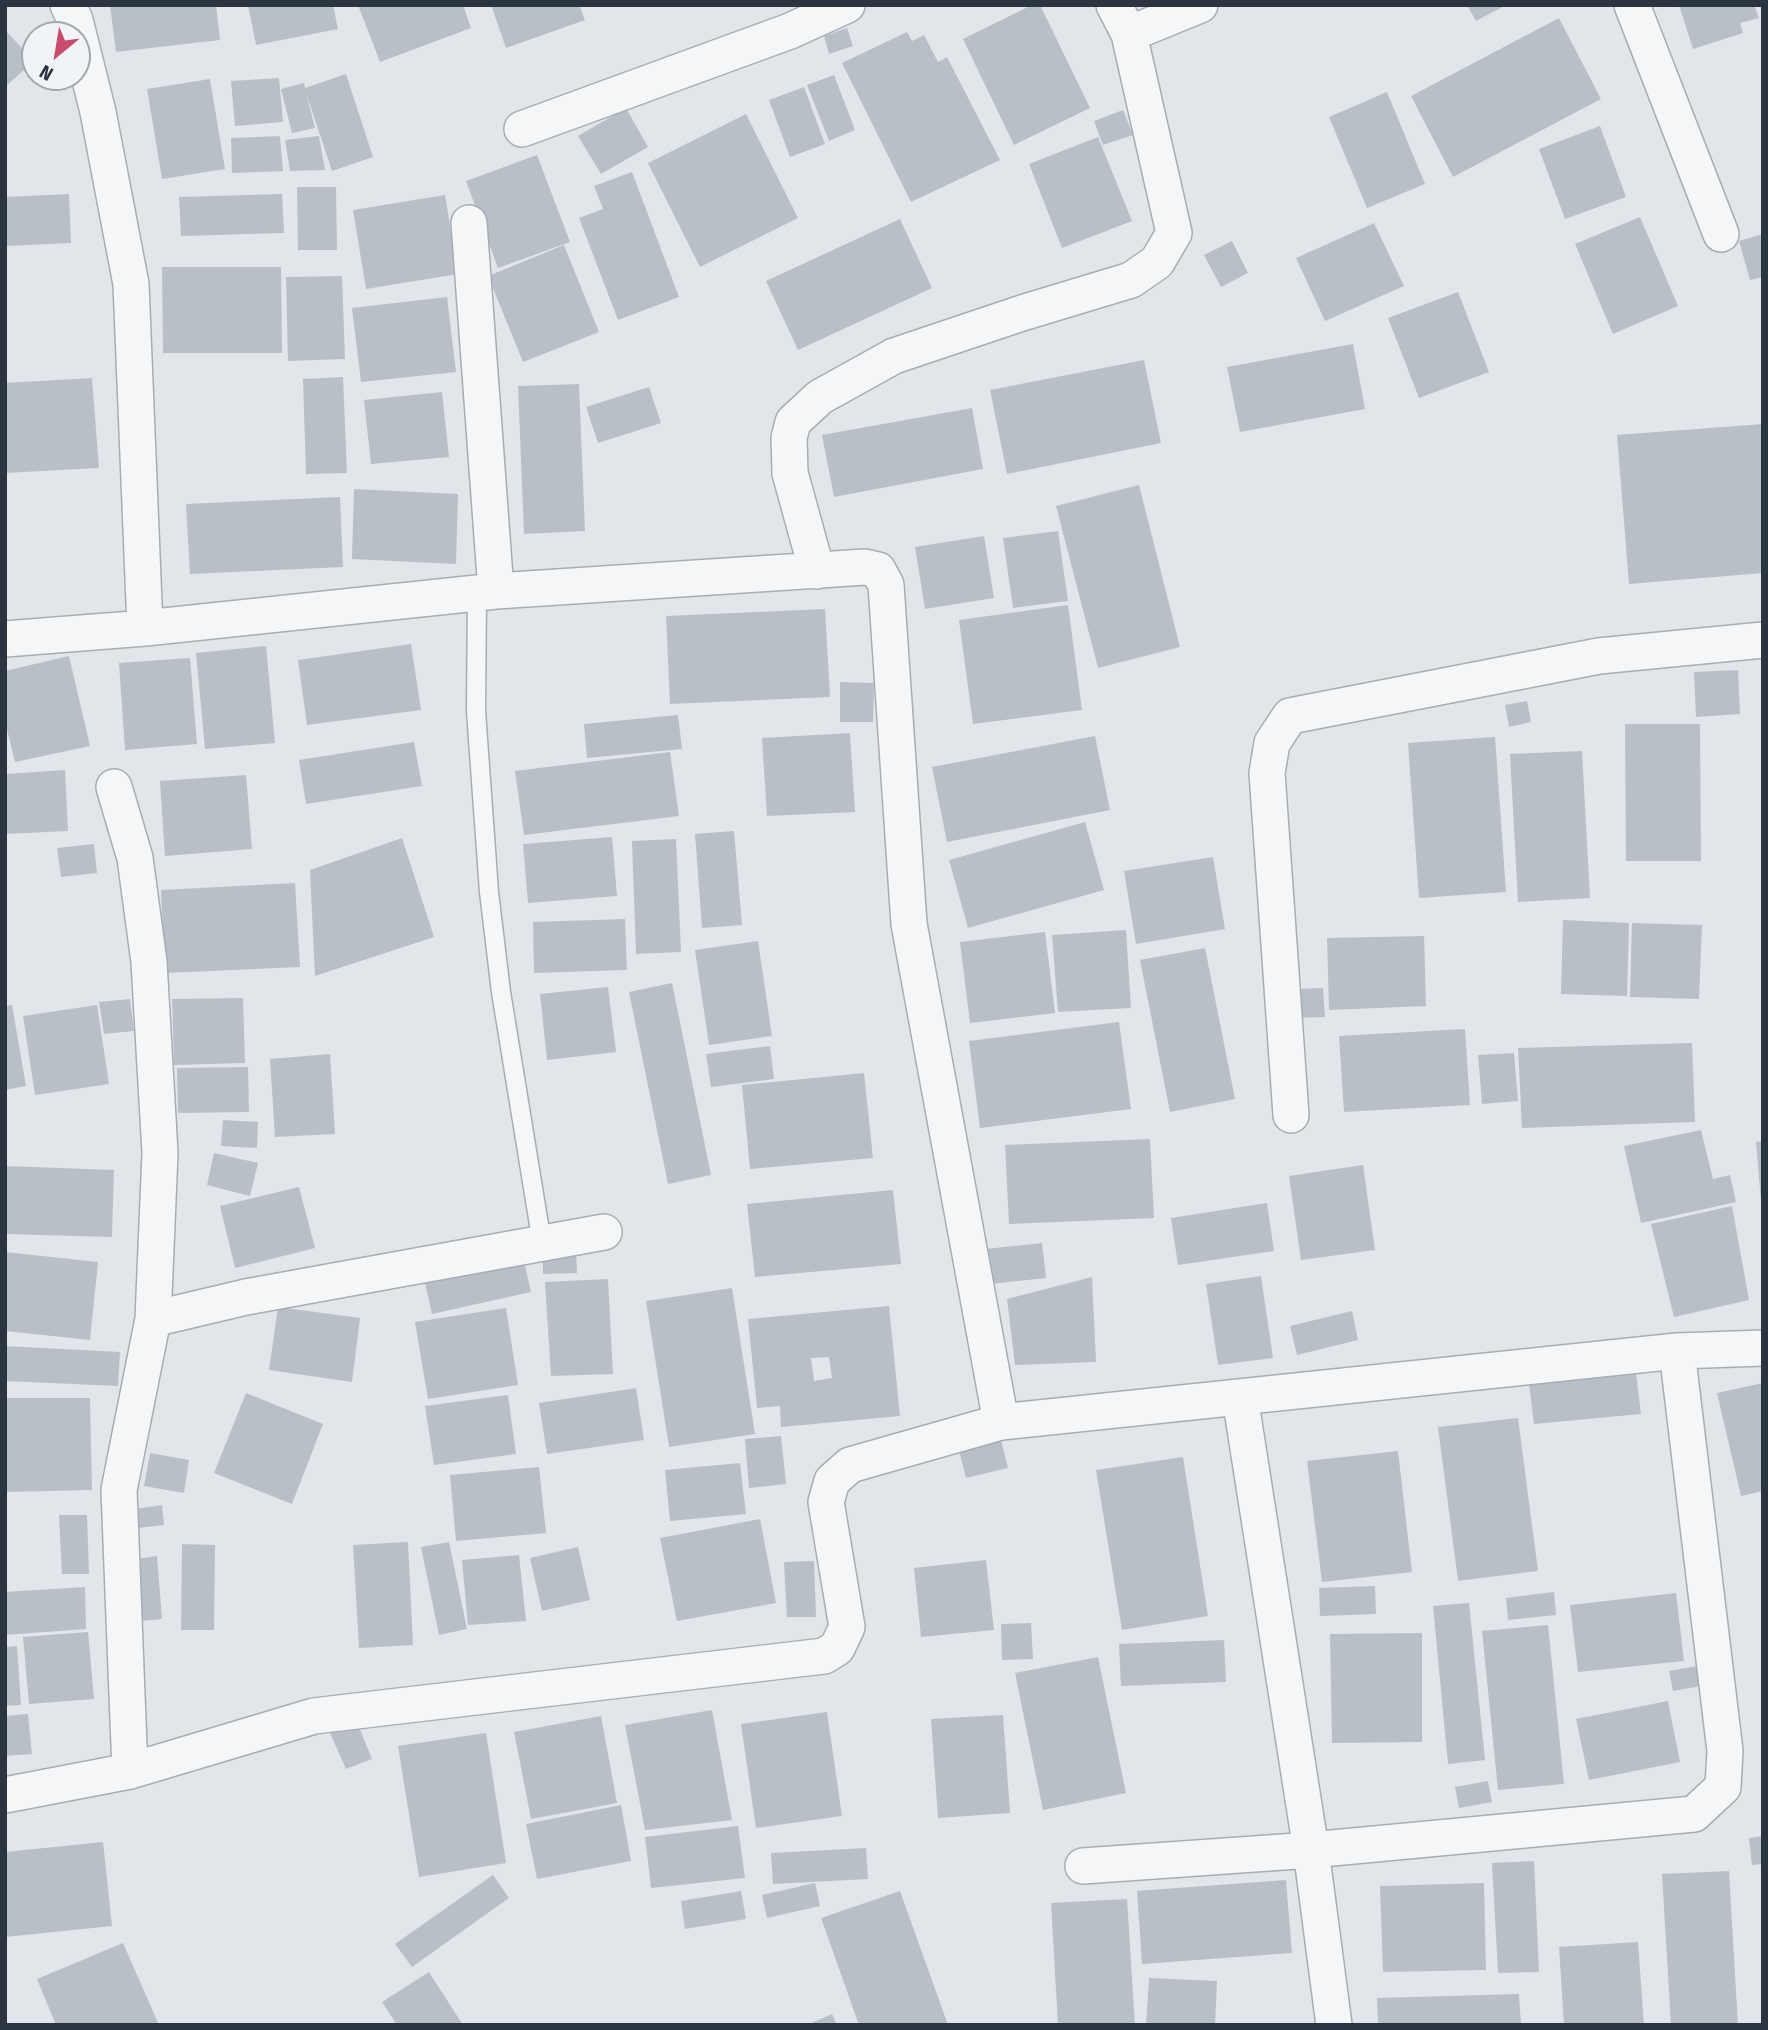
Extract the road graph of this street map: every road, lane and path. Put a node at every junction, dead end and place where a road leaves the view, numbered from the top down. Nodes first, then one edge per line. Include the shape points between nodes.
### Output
1 (68, 5) edge
2 (847, 5) edge
3 (1200, 5) edge
4 (1632, 5) edge
5 (1121, 20) edge
6 (522, 129) dead end
7 (469, 223) dead end
8 (1721, 234) dead end
9 (817, 570) junction
10 (486, 592) junction
11 (145, 628) junction
12 (5, 639) edge
13 (1763, 640) edge
14 (114, 788) dead end
15 (1291, 1115) dead end
16 (604, 1231) dead end
17 (542, 1243) junction
18 (153, 1319) junction
19 (1763, 1348) edge
20 (1677, 1351) junction
21 (1240, 1397) junction
22 (1001, 1422) junction
23 (130, 1771) junction
24 (5, 1795) edge
25 (1311, 1850) junction
26 (1083, 1867) dead end
27 (1334, 2025) edge

1 - 11 street via 98,112 131,284
2 - 6 street
3 - 5 street
4 - 8 street
5 - 9 street via 1174,233 1157,262 1131,280 894,356 820,397 793,422 790,473
7 - 10 street
9 - 10 street
9 - 22 street via 866,567 878,570 886,586 909,923
10 - 11 street
10 - 17 lane via 475,712 489,892
11 - 12 street
13 - 15 street via 1599,656 1290,716 1272,743 1267,773
14 - 18 street via 135,858 149,962 160,1153
16 - 17 street
17 - 18 street via 246,1297
18 - 23 street via 120,1490
19 - 20 street
20 - 21 street
20 - 25 street via 1726,1751 1723,1787 1693,1814
21 - 22 street
21 - 25 street
22 - 23 street via 850,1465 832,1481 826,1502 847,1627 837,1648 824,1656 314,1716
23 - 24 street
25 - 26 street
25 - 27 street

